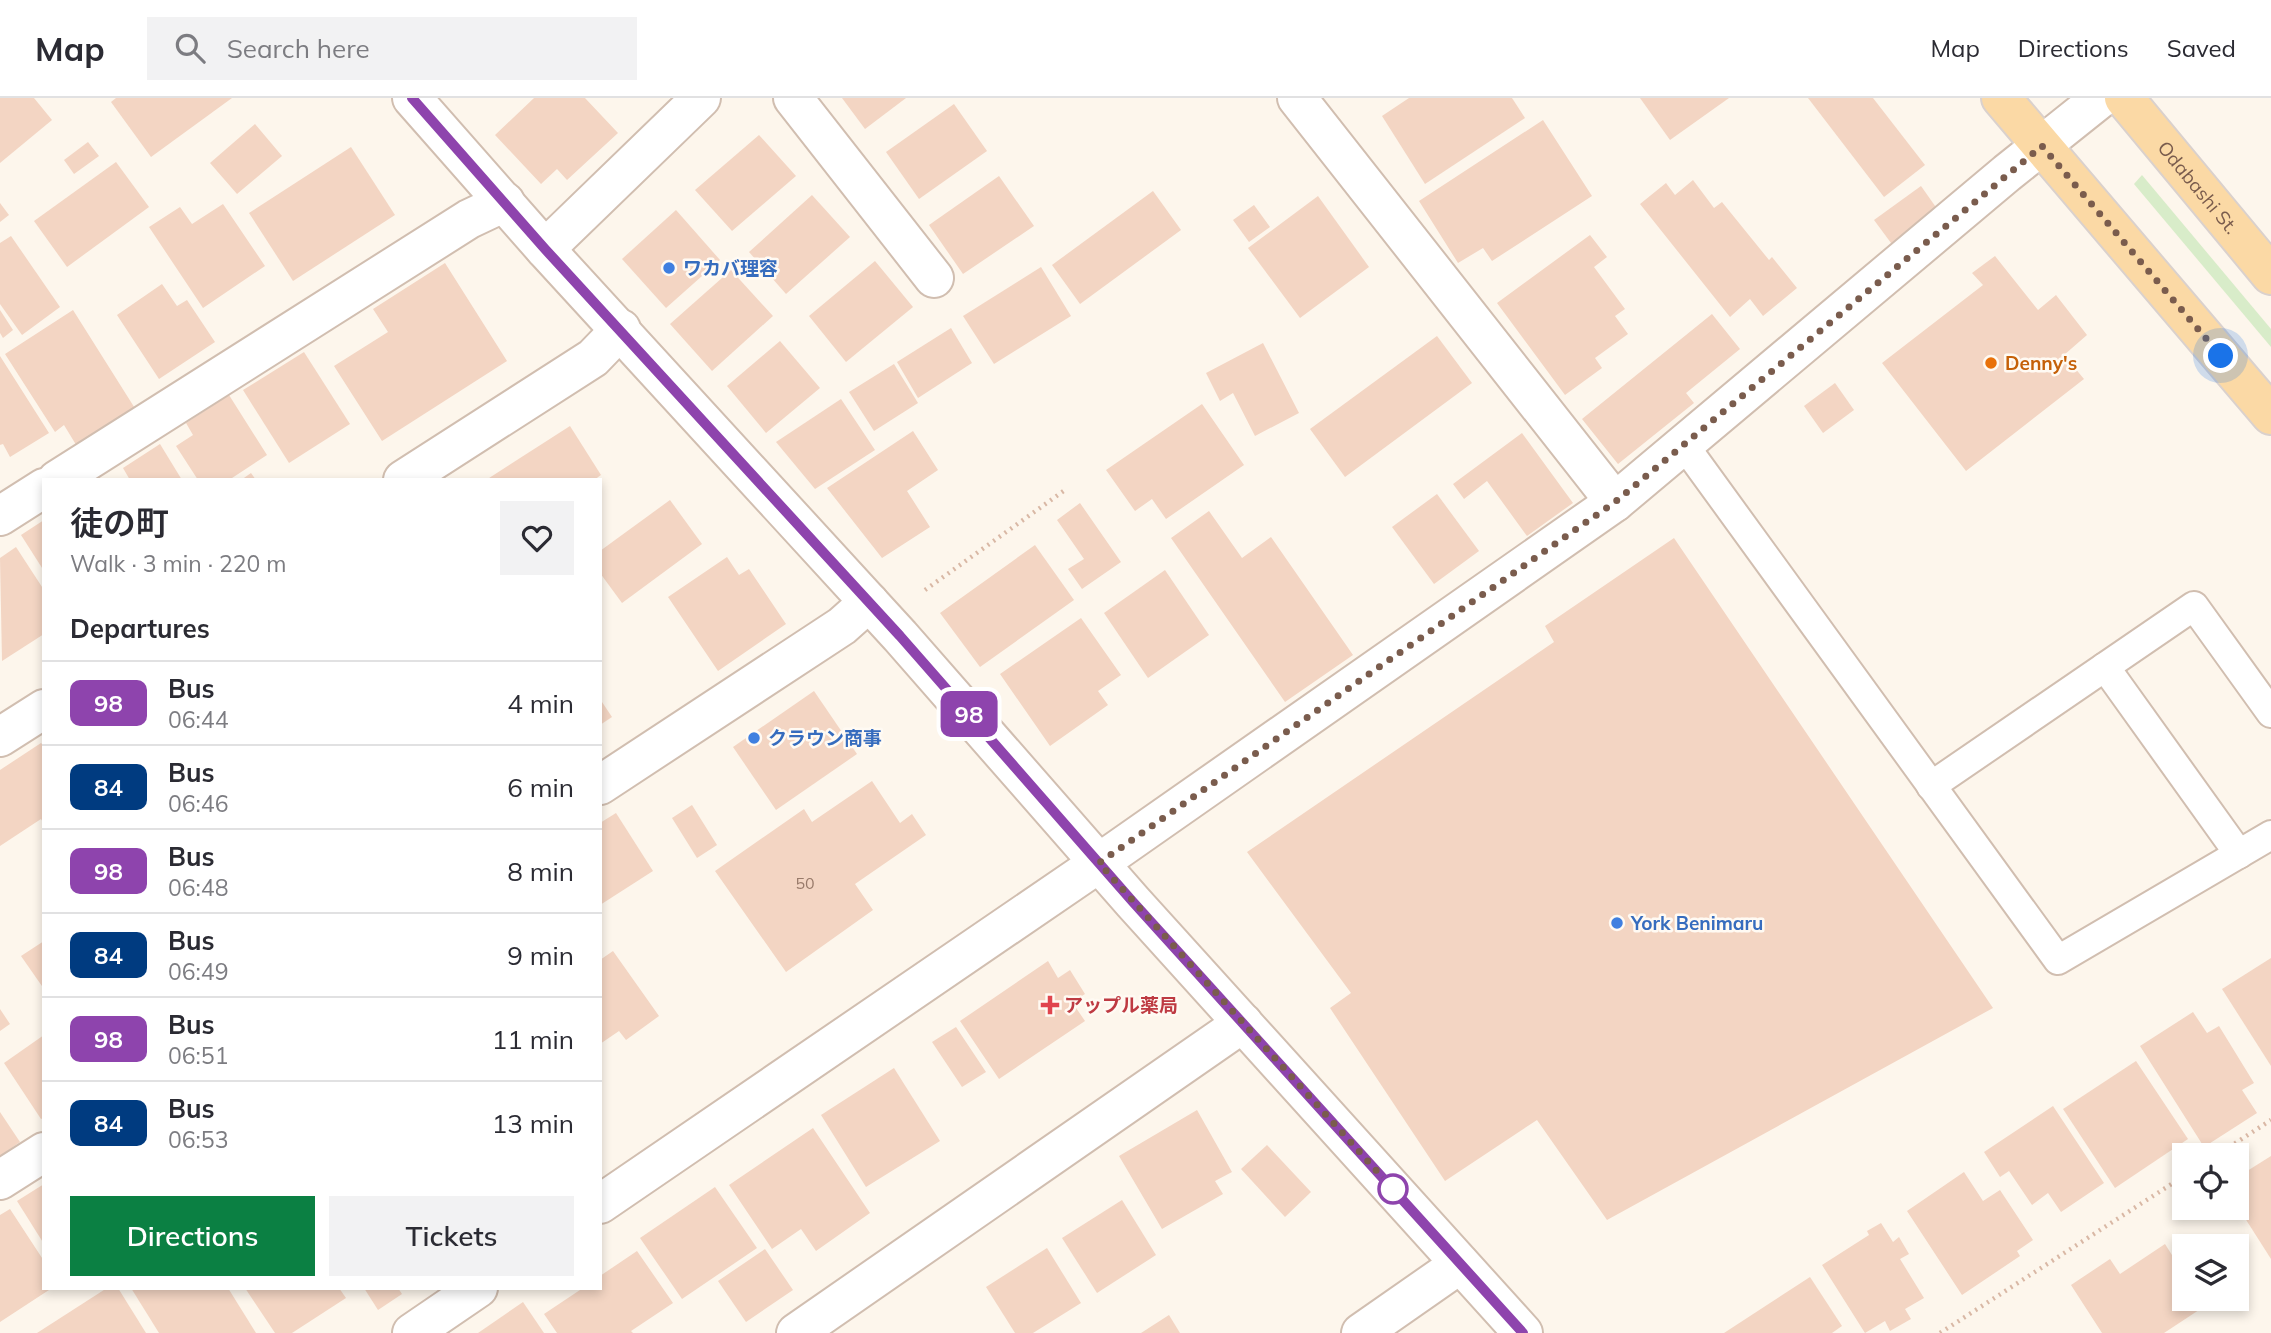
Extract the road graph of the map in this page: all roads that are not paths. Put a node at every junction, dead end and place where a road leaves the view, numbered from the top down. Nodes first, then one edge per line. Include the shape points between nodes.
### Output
1 (412, 98) edge
2 (701, 98) edge
3 (793, 98) edge
4 (1297, 98) edge
5 (2001, 98) edge
6 (2101, 98) edge
7 (2124, 98) edge
8 (2042, 146) junction
9 (505, 202) junction
10 (545, 249) junction
11 (2271, 275) edge
12 (934, 278) dead end
13 (621, 329) junction
14 (2271, 415) edge
15 (1684, 445) junction
16 (60, 478) edge
17 (406, 478) edge
18 (42, 489) edge
19 (1615, 502) junction
20 (0, 516) edge
21 (869, 602) junction
22 (2105, 667) junction
23 (42, 710) edge
24 (2271, 713) edge
25 (0, 737) edge
26 (602, 784) edge
27 (1931, 786) junction
28 (2271, 835) edge
29 (2239, 854) junction
30 (1099, 863) junction
31 (1243, 1023) junction
32 (42, 1153) edge
33 (0, 1180) edge
34 (602, 1203) edge
35 (1460, 1264) junction
36 (475, 1290) edge
37 (412, 1333) edge
38 (796, 1333) edge
39 (1361, 1333) edge
40 (1523, 1333) edge

1 - 9 street
2 - 10 street
3 - 12 street
4 - 19 street
5 - 8 main road
6 - 8 street
7 - 11 main road, Odabashi St.
8 - 14 main road
8 - 15 street
9 - 10 street
9 - 16 street via 457,226
10 - 13 street
13 - 17 street via 593,358
13 - 21 street
15 - 19 street
15 - 27 lane
18 - 20 street
19 - 30 street
21 - 26 street via 842,626
21 - 30 street
22 - 24 lane via 2194,606
22 - 27 lane
22 - 29 lane
23 - 25 street
27 - 29 lane via 2058,960
28 - 29 lane
30 - 31 street
30 - 34 street
31 - 35 street
31 - 38 street
32 - 33 street
35 - 39 street
35 - 40 street
36 - 37 street

